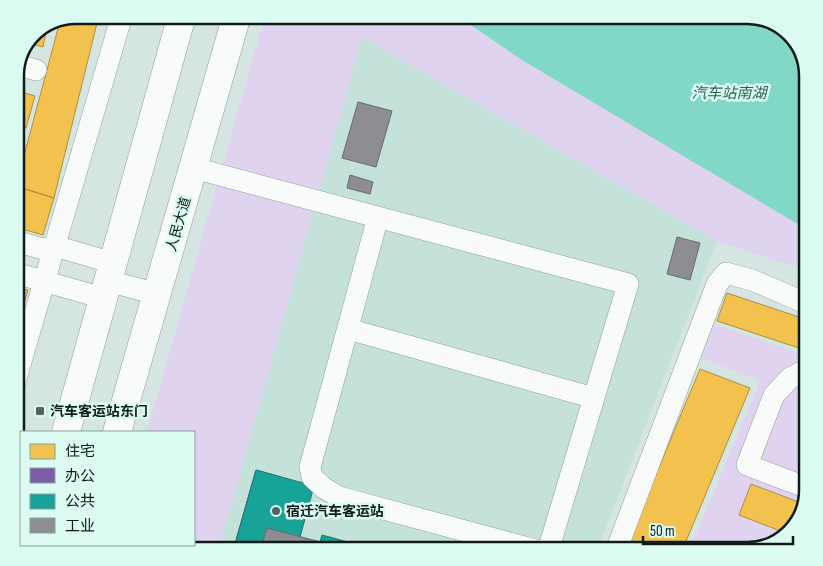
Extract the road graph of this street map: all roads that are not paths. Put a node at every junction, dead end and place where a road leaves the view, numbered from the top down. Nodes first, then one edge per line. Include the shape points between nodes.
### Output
1 (119, 24) edge
2 (179, 24) edge
3 (234, 24) edge
4 (194, 168) junction
5 (378, 217) junction
6 (24, 244) edge
7 (55, 246) junction
8 (24, 276) edge
9 (108, 281) junction
10 (44, 282) junction
11 (157, 294) junction
12 (799, 300) edge
13 (348, 329) junction
14 (24, 351) edge
15 (799, 374) edge
16 (594, 398) junction
17 (66, 431) edge
18 (117, 431) edge
19 (799, 485) edge
20 (506, 542) edge
21 (551, 542) edge
22 (619, 542) edge

1 - 7 lane
2 - 9 main road
3 - 4 main road, 人民大道
4 - 5 lane
4 - 11 main road, 人民大道
5 - 13 lane
5 - 16 lane via 628,284
6 - 7 lane via 43,249
7 - 9 lane
7 - 10 lane
8 - 10 lane
9 - 10 lane
9 - 11 lane
9 - 17 main road
10 - 14 lane
11 - 18 main road, 人民大道
12 - 22 lane via 752,280 726,273 717,284
13 - 16 lane
13 - 20 lane via 310,467 312,477 339,497
15 - 19 lane via 774,395 747,465
16 - 21 lane

